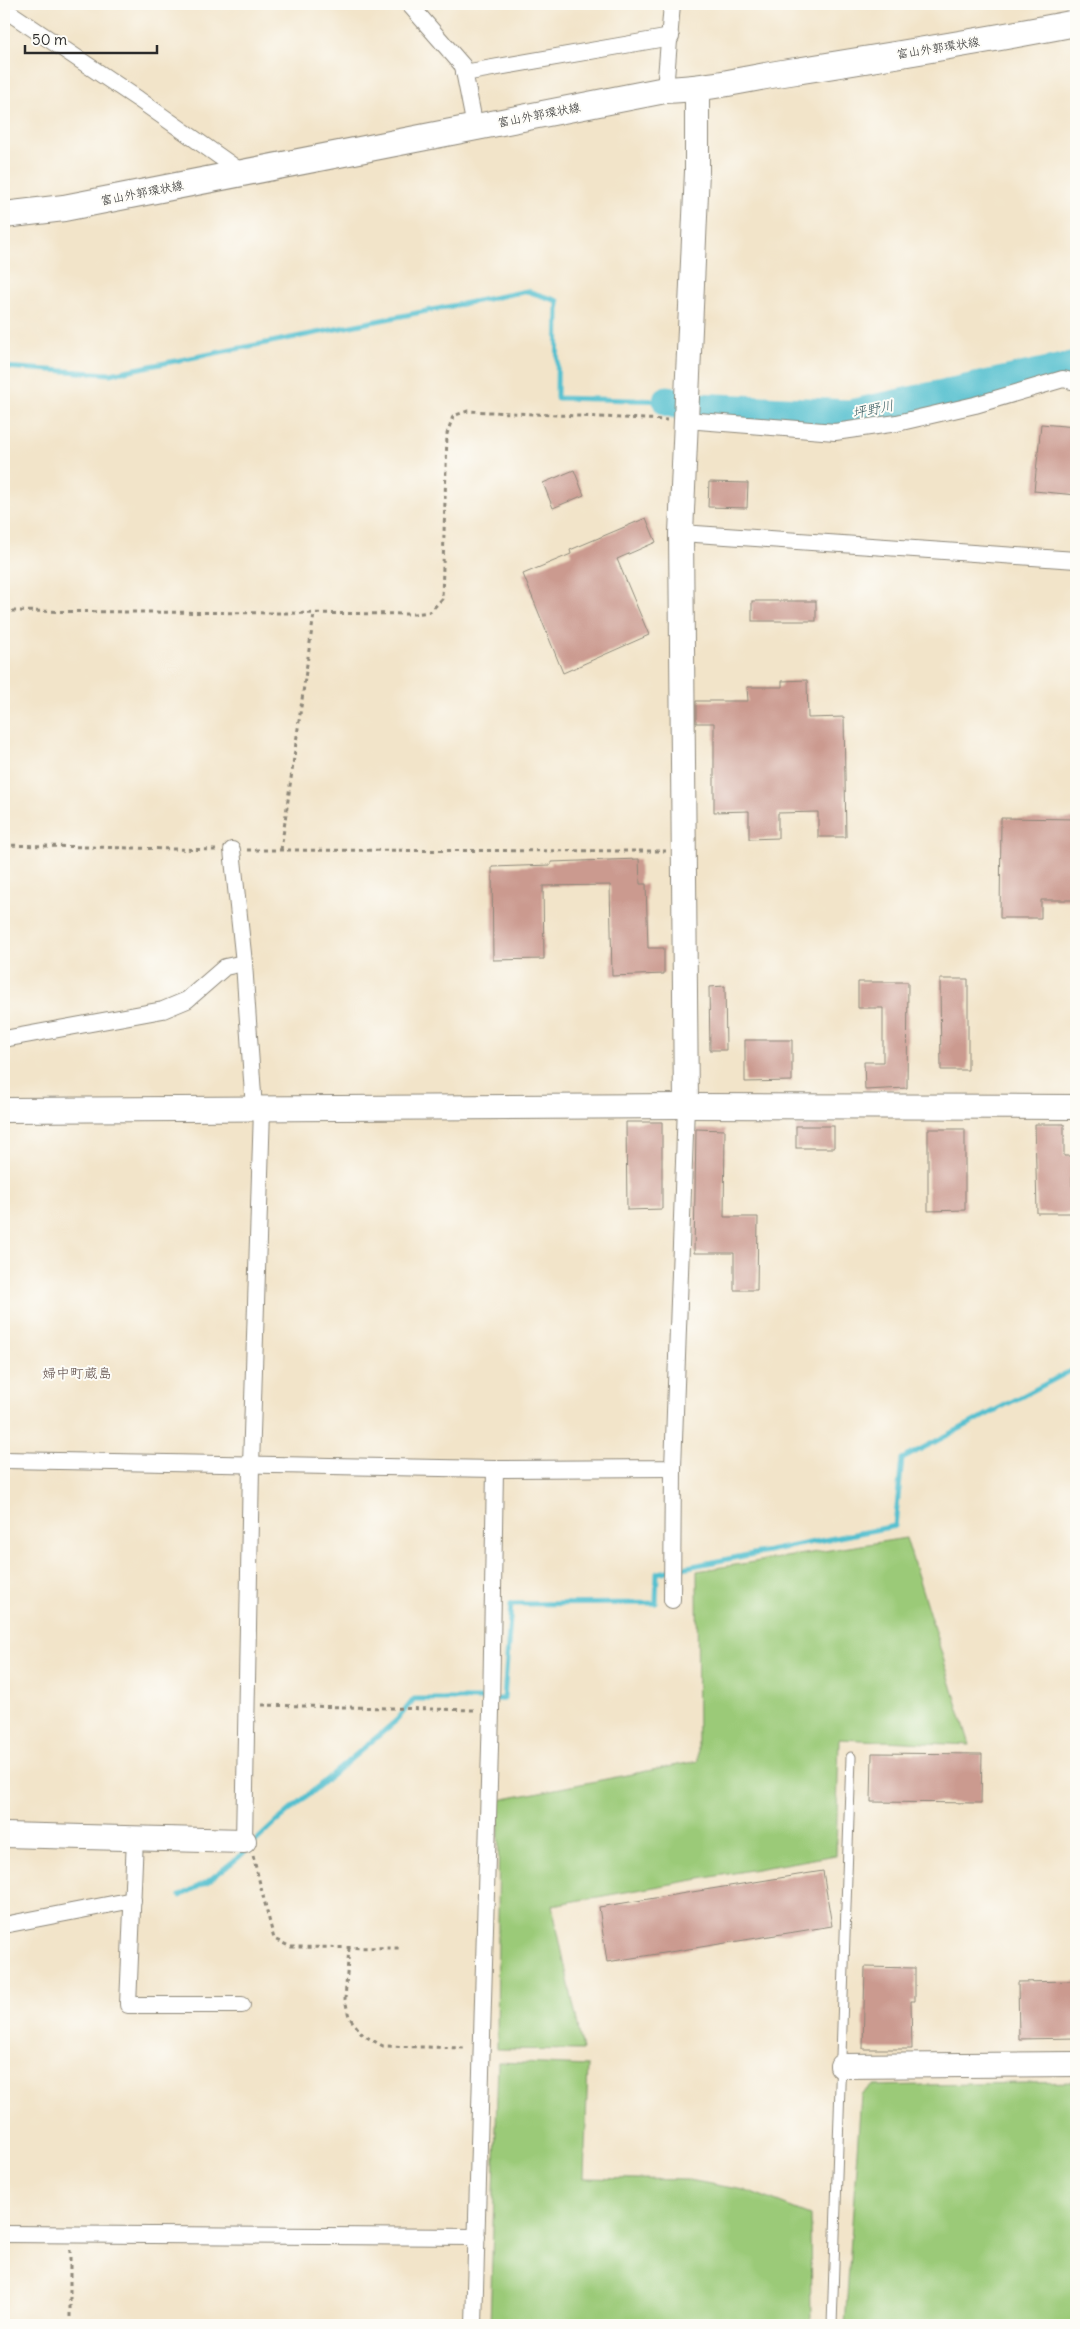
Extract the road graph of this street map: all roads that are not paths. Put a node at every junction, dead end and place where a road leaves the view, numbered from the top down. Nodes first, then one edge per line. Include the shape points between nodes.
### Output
1 (409, 4) edge
2 (672, 4) edge
3 (4, 9) edge
4 (1076, 23) edge
5 (670, 37) junction
6 (464, 73) junction
7 (665, 90) junction
8 (697, 90) junction
9 (475, 127) junction
10 (243, 172) junction
11 (4, 215) edge
12 (1076, 382) edge
13 (686, 420) junction
14 (681, 533) junction
15 (1076, 560) edge
16 (232, 850) road end
17 (244, 963) junction
18 (4, 1039) edge
19 (686, 1106) junction
20 (1076, 1107) edge
21 (258, 1109) junction
22 (4, 1110) edge
23 (4, 1460) edge
24 (251, 1466) junction
25 (673, 1468) junction
26 (495, 1469) junction
27 (672, 1600) dead end
28 (851, 1757) dead end
29 (4, 1835) edge
30 (136, 1838) junction
31 (244, 1841) joint
32 (133, 1900) junction
33 (4, 1925) edge
34 (242, 2004) dead end
35 (1076, 2064) edge
36 (842, 2066) junction
37 (4, 2234) edge
38 (477, 2237) junction
39 (474, 2325) edge
40 (832, 2325) edge

1 - 6 street via 463,66
2 - 5 street
3 - 10 street
4 - 8 main road, 富山外郭環状線
5 - 6 street
5 - 7 street
6 - 9 street
7 - 8 main road, 富山外郭環状線
7 - 9 main road, 富山外郭環状線
8 - 13 street via 697,171
9 - 10 main road, 富山外郭環状線
10 - 11 main road, 富山外郭環状線 via 64,208
12 - 13 street via 1063,379 975,405 897,423 836,432
13 - 14 street
14 - 15 street
14 - 19 street
16 - 17 street
17 - 18 street via 225,967 187,1000 163,1010
17 - 21 street
19 - 20 street
19 - 21 street
19 - 25 street
21 - 22 street
21 - 24 street
23 - 24 street
24 - 26 street
24 - 31 street
25 - 26 street
25 - 27 street
26 - 38 street
28 - 36 lane
29 - 30 street
30 - 31 street
30 - 32 street
32 - 33 street
32 - 34 street via 128,2005
35 - 36 street
36 - 40 lane
37 - 38 street
38 - 39 street

